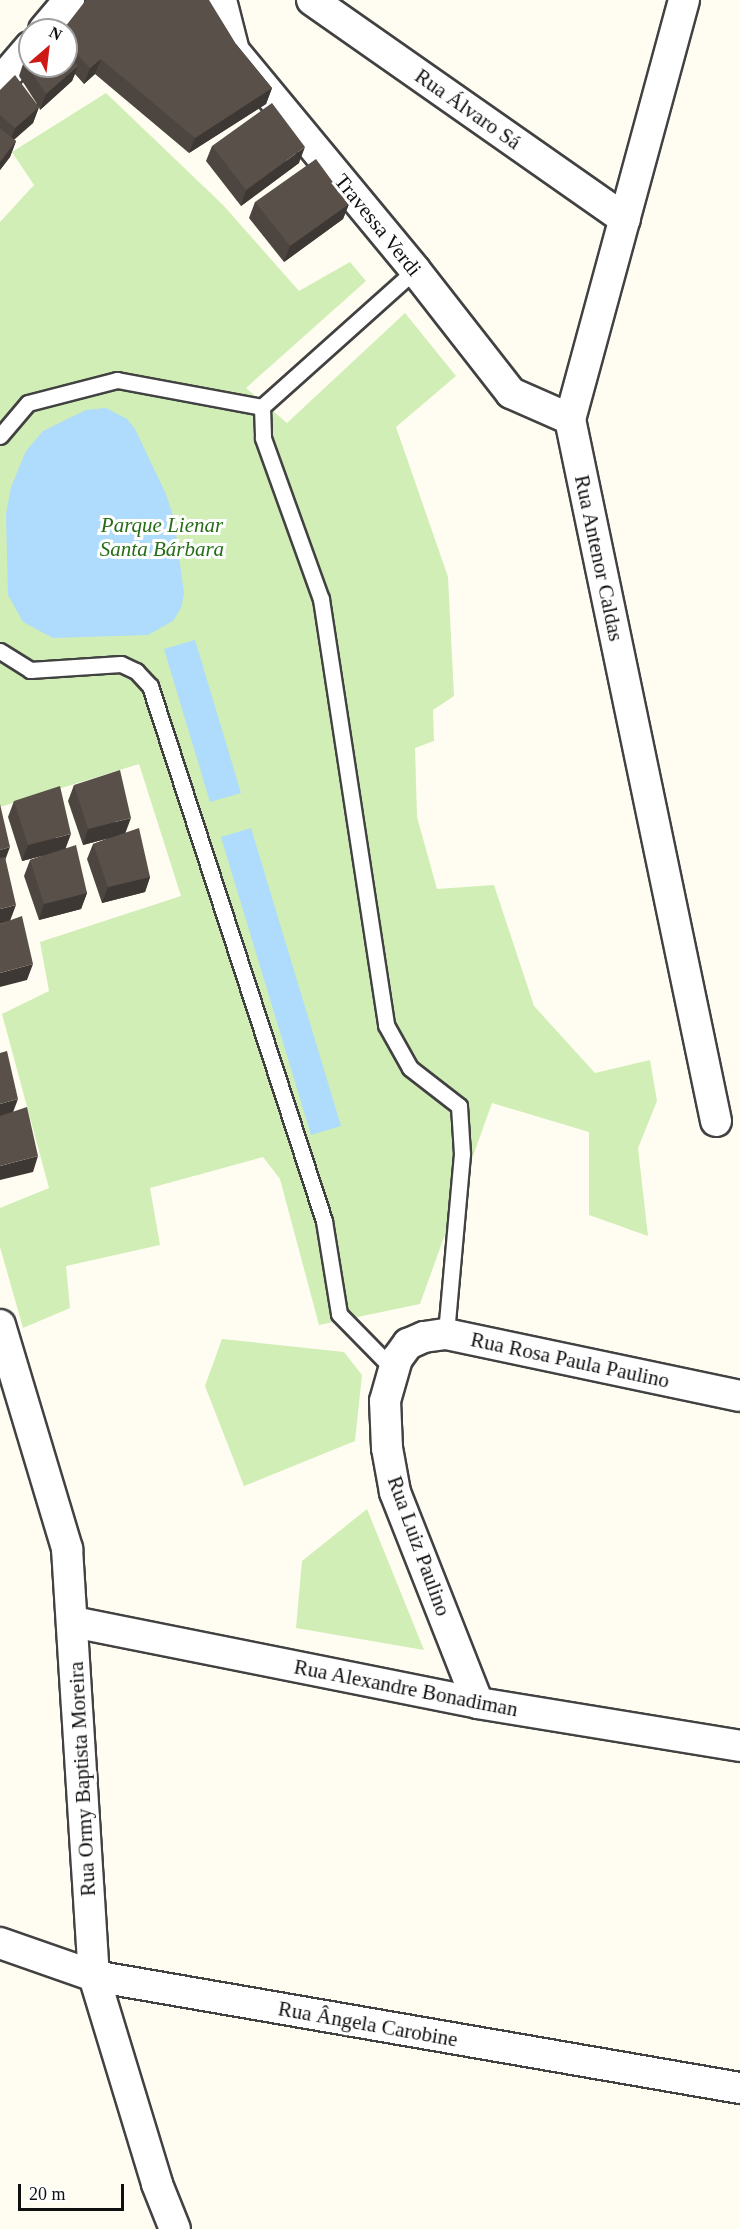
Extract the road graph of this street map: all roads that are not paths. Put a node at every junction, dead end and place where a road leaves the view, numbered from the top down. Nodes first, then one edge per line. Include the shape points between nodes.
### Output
1 (69, 0) edge
2 (221, 0) edge
3 (312, 0) edge
4 (684, 0) edge
5 (54, 18) edge
6 (18, 61) edge
7 (0, 82) edge
8 (625, 219) junction
9 (415, 270) junction
10 (262, 407) junction
11 (570, 419) junction
12 (0, 436) edge
13 (0, 651) edge
14 (717, 1121) dead end
15 (0, 1325) edge
16 (446, 1334) junction
17 (398, 1360) junction
18 (740, 1396) edge
19 (73, 1622) junction
20 (478, 1704) junction
21 (740, 1746) edge
22 (0, 1943) edge
23 (94, 1976) junction
24 (740, 2088) edge
25 (175, 2229) edge

1 - 5 street
2 - 9 street, Travessa Verdi via 234,51
3 - 8 street, Rua Álvaro Sá
4 - 8 street, Rua Antenor Caldas
6 - 7 street
8 - 11 street, Rua Antenor Caldas
9 - 10 lane
9 - 11 street, Travessa Verdi via 511,393
10 - 12 lane via 117,380 28,403
10 - 16 lane via 263,438 321,599 386,1025 410,1068 459,1106 462,1154
11 - 14 street, Rua Antenor Caldas
13 - 17 lane via 30,670 121,664 136,671 150,686 324,1221 339,1314
15 - 19 street, Rua Ormy Baptista Moreira via 67,1550
16 - 17 street, Rua Rosa Paula Paulino via 414,1340
16 - 18 street, Rua Rosa Paula Paulino
17 - 20 street, Rua Luiz Paulino via 384,1419 395,1492
19 - 20 street, Rua Alexandre Bonadiman
19 - 23 street, Rua Ormy Baptista Moreira
20 - 21 street, Rua Alexandre Bonadiman
22 - 23 street, Rua Ângela Carobine
23 - 24 street, Rua Ângela Carobine
23 - 25 street, Rua Ormy Baptista Moreira via 157,2184

